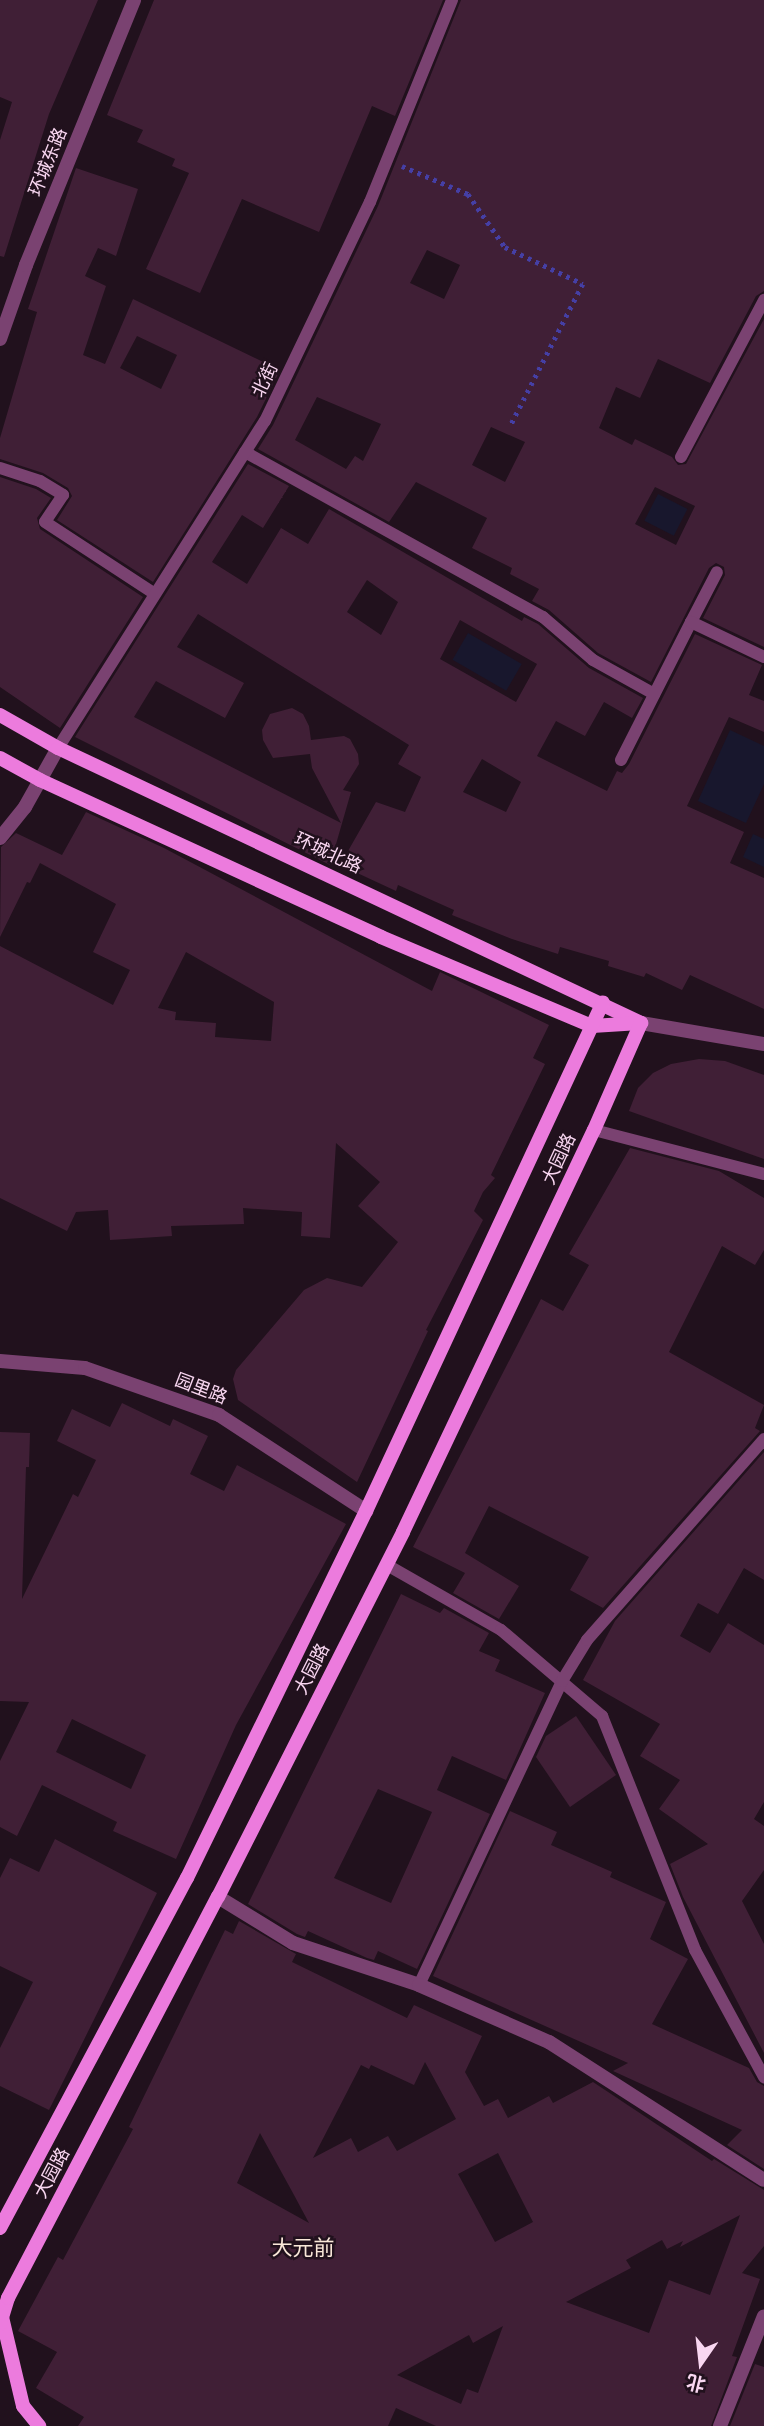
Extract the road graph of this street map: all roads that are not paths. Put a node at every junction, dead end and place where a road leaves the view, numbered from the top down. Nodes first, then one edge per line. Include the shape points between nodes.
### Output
1 (134, 0) edge
2 (452, 0) edge
3 (764, 300) edge
4 (0, 339) edge
5 (245, 452) junction
6 (681, 457) dead end
7 (0, 468) edge
8 (717, 572) dead end
9 (155, 594) junction
10 (691, 622) junction
11 (764, 657) edge
12 (654, 694) junction
13 (0, 715) edge
14 (58, 748) junction
15 (0, 758) edge
16 (621, 760) dead end
17 (40, 780) junction
18 (0, 838) edge
19 (603, 1002) junction
20 (641, 1023) junction
21 (592, 1026) junction
22 (764, 1044) edge
23 (594, 1130) junction
24 (764, 1174) edge
25 (0, 1361) edge
26 (764, 1439) edge
27 (366, 1511) junction
28 (387, 1565) junction
29 (562, 1681) junction
30 (218, 1897) junction
31 (419, 1985) junction
32 (764, 2077) edge
33 (764, 2180) edge
34 (0, 2228) edge
35 (764, 2316) edge
36 (1, 2320) edge
37 (39, 2426) edge
38 (720, 2426) edge

1 - 4 street, 环城东路
2 - 5 lane, 北街 via 387,160 265,421
3 - 6 lane
5 - 9 lane, 北街
5 - 12 lane via 543,617 593,660
7 - 9 lane via 40,481 62,495 45,522
8 - 10 lane
9 - 14 lane, 北街
10 - 11 lane
10 - 12 lane
12 - 16 lane
13 - 14 main road, 环城北路
14 - 17 street
14 - 19 main road, 环城北路
15 - 17 main road, 环城北路
17 - 18 street
17 - 21 main road, 环城北路 via 381,937
19 - 20 main road, 环城北路
19 - 21 main road, 大园路
20 - 21 main road, 环城北路
20 - 22 street, 环城北路
20 - 23 main road, 大园路
21 - 27 main road, 大园路
23 - 24 lane
23 - 28 main road, 大园路
25 - 27 street, 园里路 via 85,1368 219,1415
26 - 29 lane via 587,1640
27 - 34 main road, 大园路 via 187,1878
28 - 29 lane via 501,1630
28 - 30 main road, 大园路
29 - 31 lane
29 - 32 lane via 603,1716 695,1950
30 - 31 street via 293,1943
30 - 36 main road, 大园路 via 8,2298
31 - 33 street via 549,2042
35 - 38 street
36 - 37 main road via 23,2406

